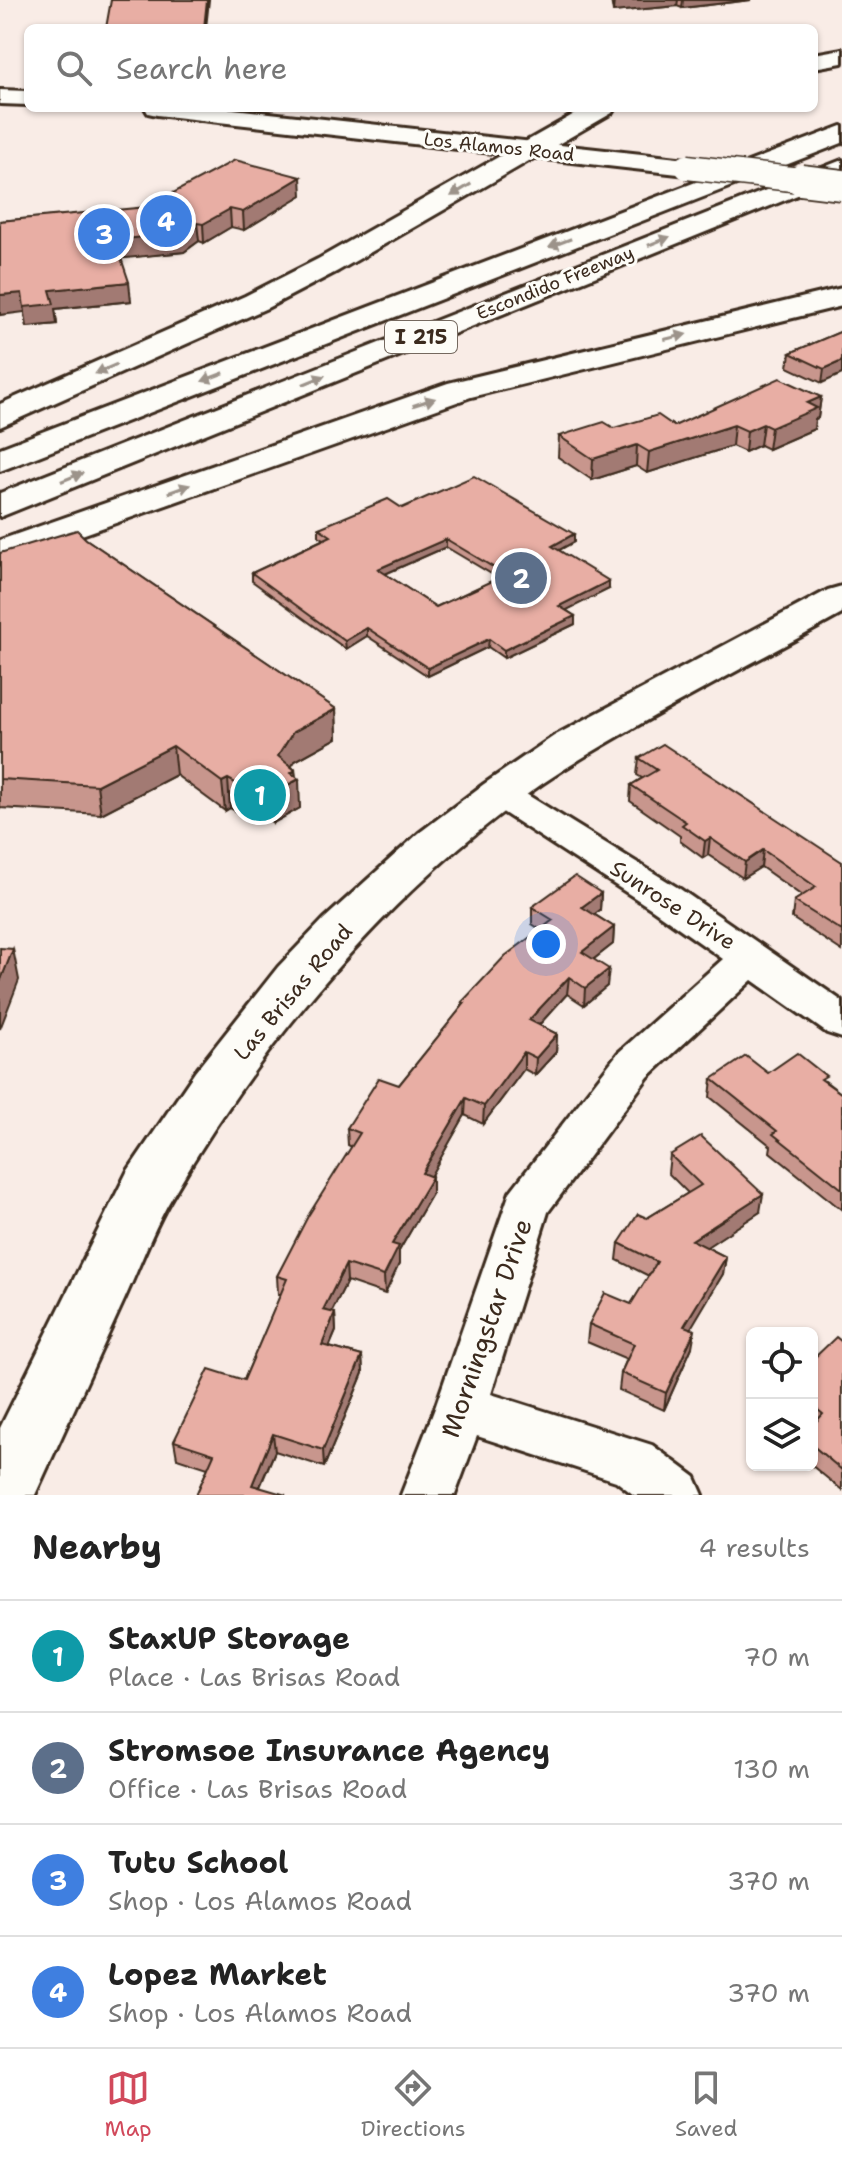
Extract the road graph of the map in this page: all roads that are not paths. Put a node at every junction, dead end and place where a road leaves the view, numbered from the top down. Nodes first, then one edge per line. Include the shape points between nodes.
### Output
1 (842, 56) edge
2 (818, 60) edge
3 (0, 97) edge
4 (24, 98) edge
5 (192, 112) edge
6 (596, 112) edge
7 (842, 134) edge
8 (528, 150) junction
9 (842, 168) edge
10 (842, 185) edge
11 (842, 297) edge
12 (0, 417) edge
13 (0, 460) edge
14 (0, 506) edge
15 (0, 553) edge
16 (842, 598) edge
17 (500, 794) junction
18 (751, 957) junction
19 (842, 1022) edge
20 (461, 1408) junction
21 (1, 1495) edge
22 (428, 1495) edge
23 (676, 1495) edge

1 - 2 main road
3 - 4 main road
5 - 8 main road, Los Alamos Road
6 - 8 main road
7 -> 13 main road, Escondido Freeway / I 215
8 - 10 main road, Los Alamos Road, bridge
8 -> 12 main road via 280,290
14 -> 9 main road, Escondido Freeway / I 215
15 -> 11 main road via 460,390
16 - 17 main road, Las Brisas Road via 570,746
17 - 18 street, Sunrose Drive
17 - 21 main road, Las Brisas Road via 436,844 342,931 296,980 214,1087 147,1188
18 - 19 street, Sunrose Drive
18 - 20 street, Morningstar Drive via 633,1065 527,1205
20 - 22 street, Morningstar Drive
20 - 23 street via 633,1462

